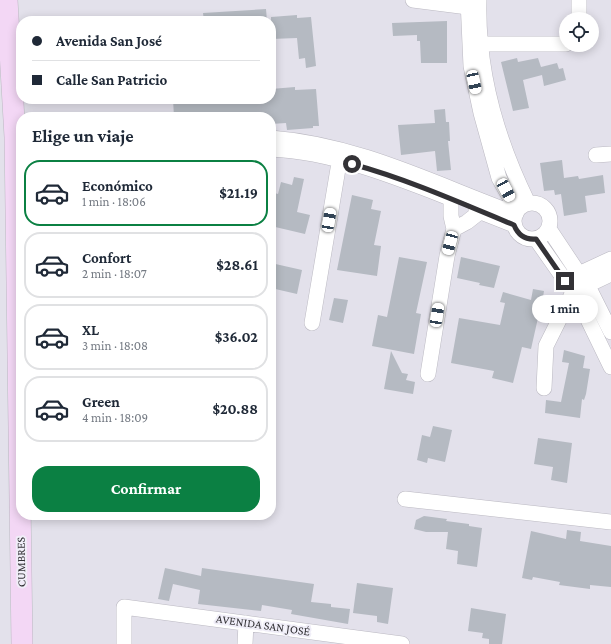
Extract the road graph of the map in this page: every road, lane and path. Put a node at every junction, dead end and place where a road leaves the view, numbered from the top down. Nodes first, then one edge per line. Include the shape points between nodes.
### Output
1 (7, 0) edge
2 (413, 0) edge
3 (579, 0) edge
4 (471, 2) edge
5 (579, 12) edge
6 (475, 44) junction
7 (559, 44) edge
8 (16, 116) edge
9 (276, 139) edge
10 (276, 149) edge
11 (611, 154) edge
12 (340, 155) junction
13 (596, 155) dead end
14 (451, 199) junction
15 (480, 211) junction
16 (519, 213) junction
17 (454, 229) junction
18 (549, 229) junction
19 (536, 239) junction
20 (611, 259) edge
21 (611, 274) edge
22 (575, 283) junction
23 (312, 323) dead end
24 (611, 332) edge
25 (611, 367) edge
26 (428, 374) dead end
27 (544, 388) dead end
28 (406, 499) dead end
29 (21, 520) edge
30 (611, 522) edge
31 (246, 623) junction
32 (367, 642) edge
33 (22, 644) edge
34 (124, 644) edge
35 (245, 644) edge
36 (402, 644) edge

1 - 8 street, CUMBRES
2 - 4 street
3 - 5 street
4 - 6 street
6 - 7 street
6 - 16 street via 471,66 479,105 497,171
9 - 12 street
10 - 12 street
11 - 13 street
12 - 14 street
12 - 16 street via 380,160
12 - 23 street
14 - 15 street
14 - 17 street
15 - 16 street
15 - 17 street
16 - 18 street via 540,204 550,217
16 - 19 street via 520,235 530,240
17 - 26 street via 447,256
18 - 19 street
18 - 22 street
19 - 22 street
20 - 22 street
21 - 22 street
22 - 24 street via 591,292
22 - 25 street
22 - 27 street via 546,346
28 - 30 street
29 - 33 street, CUMBRES
31 - 32 street, AVENIDA SAN JOSÉ
31 - 34 street, AVENIDA SAN JOSÉ via 124,607
31 - 35 street
32 - 36 street, AVENIDA SAN JOSÉ

